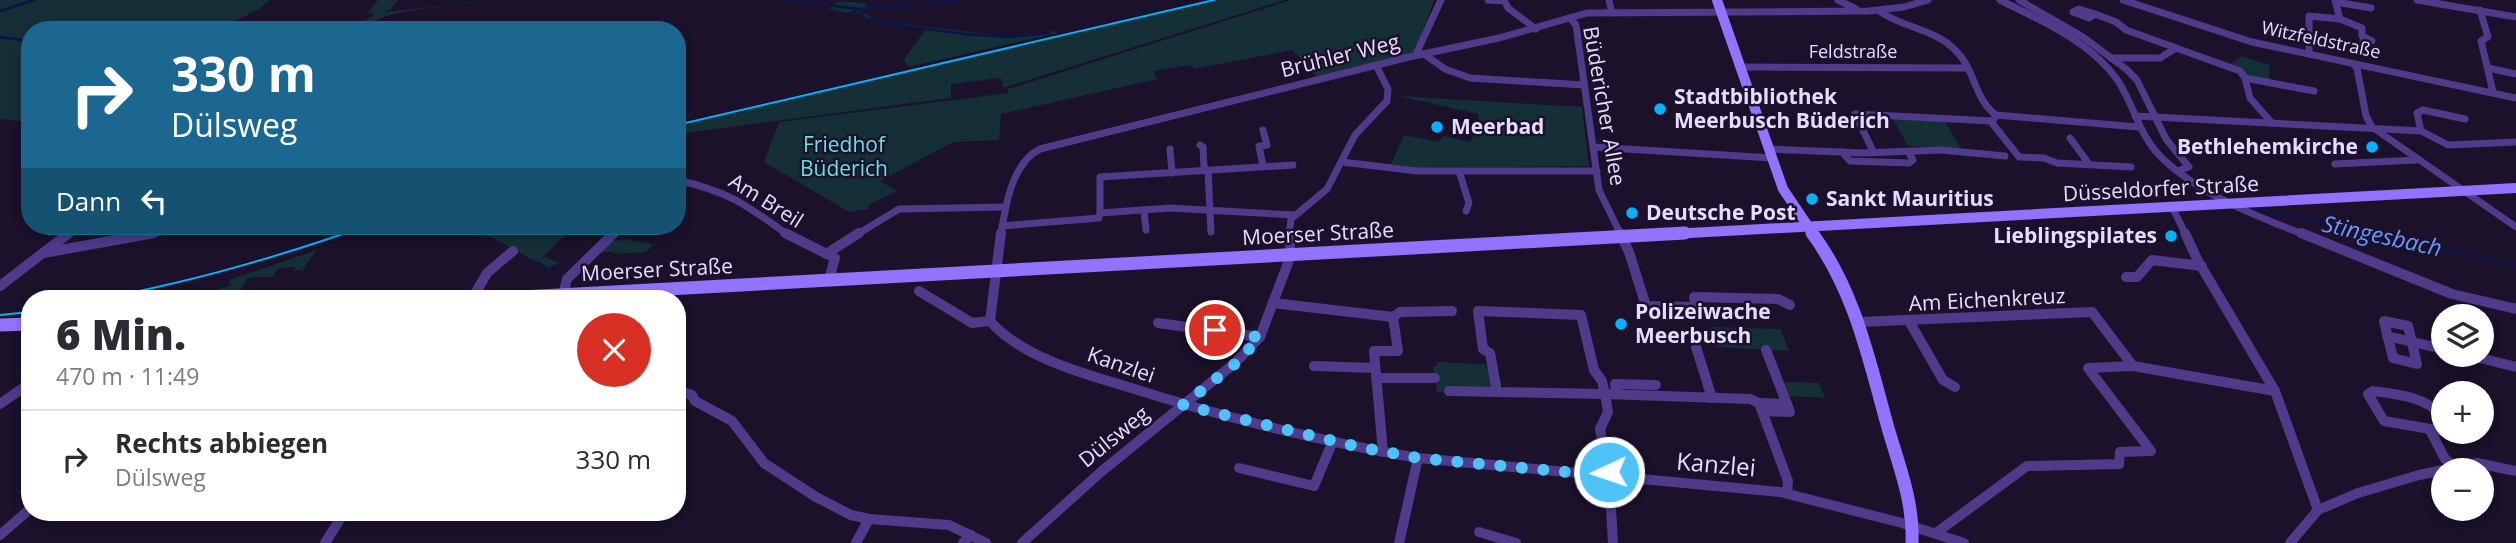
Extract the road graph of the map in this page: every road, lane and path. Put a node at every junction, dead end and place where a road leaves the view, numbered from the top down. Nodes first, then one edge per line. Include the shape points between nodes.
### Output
1 (1441, 0) edge
2 (1488, 0) edge
3 (1609, 0) edge
4 (1717, 0) edge
5 (1838, 0) edge
6 (2000, 0) edge
7 (2019, 0) edge
8 (2123, 0) edge
9 (2417, 0) edge
10 (1504, 1) edge
11 (1923, 1) edge
12 (2335, 1) edge
13 (2435, 1) edge
14 (2371, 8) dead end
15 (2480, 10) junction
16 (1857, 11) junction
17 (1879, 11) junction
18 (1721, 12) junction
19 (1612, 13) junction
20 (2095, 14) dead end
21 (2516, 17) edge
22 (1570, 18) junction
23 (2340, 19) junction
24 (1536, 29) junction
25 (2176, 48) junction
26 (2363, 48) dead end
27 (1422, 54) junction
28 (2309, 54) junction
29 (2113, 58) junction
30 (2097, 59) junction
31 (2354, 65) junction
32 (1740, 67) junction
33 (1377, 68) junction
34 (1967, 68) junction
35 (2488, 68) junction
36 (2516, 74) edge
37 (2245, 78) junction
38 (1584, 85) junction
39 (2314, 92) dead end
40 (2493, 92) junction
41 (2516, 98) edge
42 (2135, 116) junction
43 (2156, 117) junction
44 (1994, 118) junction
45 (2465, 119) dead end
46 (2272, 123) junction
47 (2138, 127) junction
48 (2372, 127) junction
49 (1264, 130) dead end
50 (2421, 131) junction
51 (2070, 138) dead end
52 (2516, 142) edge
53 (1200, 145) dead end
54 (1594, 147) junction
55 (1170, 149) dead end
56 (1873, 151) junction
57 (1842, 152) junction
58 (1771, 153) junction
59 (1909, 153) junction
60 (2005, 156) dead end
61 (2416, 160) junction
62 (1342, 162) junction
63 (2089, 164) junction
64 (2335, 164) dead end
65 (1293, 165) dead end
66 (1263, 166) junction
67 (2131, 167) dead end
68 (1208, 171) junction
69 (1459, 171) junction
70 (1597, 171) junction
71 (2177, 171) junction
72 (1172, 173) junction
73 (686, 182) edge
74 (2516, 188) edge
75 (2462, 191) junction
76 (2233, 204) junction
77 (1006, 207) junction
78 (2172, 207) junction
79 (1144, 211) junction
80 (1211, 211) junction
81 (1466, 211) dead end
82 (1100, 213) junction
83 (1294, 215) junction
84 (1002, 226) junction
85 (1809, 227) junction
86 (2516, 227) edge
87 (1146, 230) dead end
88 (1212, 232) dead end
89 (67, 235) edge
90 (146, 235) edge
91 (613, 235) edge
92 (1622, 237) junction
93 (513, 251) dead end
94 (44, 253) junction
95 (1291, 255) junction
96 (831, 256) junction
97 (2202, 266) junction
98 (994, 271) junction
99 (2126, 277) dead end
100 (829, 280) junction
101 (0, 286) edge
102 (477, 290) edge
103 (564, 290) edge
104 (652, 290) edge
105 (919, 291) dead end
106 (1273, 303) junction
107 (1790, 304) dead end
108 (2516, 309) edge
109 (1452, 311) dead end
110 (1393, 317) junction
111 (990, 321) junction
112 (1909, 321) junction
113 (1858, 322) junction
114 (1158, 323) dead end
115 (21, 324) edge
116 (0, 325) edge
117 (2388, 336) junction
118 (1260, 337) junction
119 (2412, 342) junction
120 (2431, 346) edge
121 (1696, 347) dead end
122 (1766, 350) dead end
123 (2494, 362) edge
124 (1314, 366) dead end
125 (2133, 366) junction
126 (2516, 367) edge
127 (1375, 373) junction
128 (1435, 378) dead end
129 (1656, 386) dead end
130 (1955, 387) dead end
131 (21, 389) edge
132 (1449, 391) dead end
133 (2275, 391) junction
134 (1497, 392) junction
135 (686, 393) edge
136 (1604, 394) junction
137 (1617, 394) junction
138 (1712, 398) junction
139 (0, 404) edge
140 (1183, 405) junction
141 (2431, 405) edge
142 (1761, 407) junction
143 (2431, 432) edge
144 (1333, 442) junction
145 (1382, 452) junction
146 (1418, 458) junction
147 (2494, 466) edge
148 (1240, 468) dead end
149 (2516, 471) edge
150 (2431, 473) edge
151 (1609, 476) junction
152 (1787, 494) junction
153 (2318, 510) junction
154 (21, 517) edge
155 (869, 519) junction
156 (340, 521) edge
157 (1912, 526) junction
158 (1479, 532) dead end
159 (1936, 533) junction
160 (0, 535) edge
161 (967, 539) edge
162 (325, 543) edge
163 (856, 543) edge
164 (986, 543) edge
165 (1022, 543) edge
166 (1399, 543) edge
167 (1516, 543) edge
168 (1613, 543) edge
169 (1912, 543) edge
170 (1964, 543) edge
171 (2290, 543) edge

1 - 27 street via 1417,52
2 - 10 street
3 - 19 street
4 - 18 main road
5 - 16 street
6 - 30 street via 2067,36
7 - 29 street
8 - 28 street, Witzfeldstraße via 2232,36
9 - 13 street
10 - 24 street
11 - 17 street, Brühler Weg
12 - 14 street
12 - 23 street
13 - 15 street
15 - 21 street
15 - 35 street via 2488,37 2482,41
16 - 17 street, Brühler Weg
16 - 18 street, Brühler Weg
17 - 34 street via 1951,45
18 - 19 street, Brühler Weg
18 - 32 main road
19 - 22 street, Brühler Weg
20 - 25 street
22 - 24 street, Brühler Weg
22 - 38 street, Büdericher Allee via 1576,25
23 - 26 street via 2362,29 2362,36 2372,41 2363,41
23 - 28 street via 2309,16
24 - 27 street, Brühler Weg
25 - 29 street via 2160,58
25 - 37 street via 2231,67
27 - 33 street, Brühler Weg
27 - 38 street via 1469,78
28 - 31 street, Witzfeldstraße
29 - 30 street
29 - 43 street via 2137,80
30 - 42 street via 2117,78
31 - 40 street, Witzfeldstraße
31 - 48 street
32 - 34 street, Feldstraße
32 - 58 main road
33 - 62 street via 1389,96 1355,135
33 - 77 street, Brühler Weg via 1040,149 1018,168
34 - 44 street
35 - 36 street
35 - 40 street
37 - 39 street
37 - 46 street via 2250,97
38 - 54 street, Büdericher Allee
40 - 41 street, Witzfeldstraße
42 - 43 street
42 - 47 street
43 - 46 street
43 - 71 street via 2166,139 2189,167
44 - 47 street
44 - 56 street via 1855,114
44 - 63 street via 2002,139 2019,157
45 - 50 street via 2423,110 2417,113
46 - 48 street
47 - 71 street
48 - 50 street
48 - 61 street
49 - 66 street via 1267,145 1259,146
50 - 52 street via 2448,145
51 - 63 street
53 - 68 street
54 - 58 street
54 - 70 street, Büdericher Allee
55 - 72 street
56 - 57 street
56 - 59 street
57 - 58 street
57 - 59 street via 1850,161 1909,163 1913,160
58 - 85 main road via 1788,201
59 - 60 street via 1913,149
61 - 64 street
61 - 75 street
62 - 69 street
62 - 83 street via 1327,189
63 - 67 street
65 - 66 street
66 - 68 street
68 - 72 street
68 - 80 street
69 - 70 street
69 - 81 street via 1469,203
70 - 92 street, Büdericher Allee via 1602,199
71 - 76 street
72 - 82 street via 1100,177
73 - 96 street, Am Breil via 740,200 793,239
74 - 75 main road, Düsseldorfer Straße
75 - 76 main road, Düsseldorfer Straße
75 - 86 street
76 - 78 main road, Düsseldorfer Straße
76 - 108 street via 2452,294
77 - 84 street, Brühler Weg
77 - 96 street via 899,209
78 - 85 main road, Düsseldorfer Straße
78 - 97 street
79 - 80 street via 1168,206
79 - 82 street
79 - 87 street
80 - 83 street
80 - 88 street
82 - 84 street via 1100,218
83 - 95 street via 1289,225
84 - 98 street, Brühler Weg
85 - 92 main road, Moerser Straße
85 - 113 main road via 1833,264
89 - 94 street
90 - 94 street
91 - 103 street via 567,279
92 - 95 main road, Moerser Straße
92 - 107 street via 1646,306 1697,307 1694,297 1779,299
93 - 102 street via 487,272
94 - 101 street
95 - 98 main road, Moerser Straße
95 - 106 street, Dülsweg
96 - 100 street
97 - 99 street via 2152,260 2137,277
97 - 133 street
98 - 100 main road, Moerser Straße
98 - 111 street
100 - 104 main road, Moerser Straße
105 - 111 street via 972,323
106 - 110 street
106 - 118 street, Dülsweg
109 - 110 street via 1400,312
110 - 127 street via 1398,351 1374,351
111 - 140 street, Kanzlei via 1011,342 1048,359
112 - 113 street, Am Eichenkreuz
112 - 125 street, Am Eichenkreuz via 2092,313
112 - 130 street via 1943,380
113 - 157 main road via 1905,485
114 - 118 street
115 - 116 main road
117 - 119 street
117 - 119 street via 2384,321 2408,326
117 - 119 street via 2392,358 2417,364
118 - 140 street, Dülsweg via 1236,363
119 - 120 street
121 - 138 street
122 - 142 street via 1790,412
123 - 126 street
124 - 127 street
125 - 133 street
125 - 159 street via 2088,368 2151,451 2120,452 2119,464 2027,466
127 - 128 street
127 - 145 street
129 - 137 street via 1615,384
131 - 139 street
132 - 134 street
133 - 153 street
134 - 136 street
134 - 136 street via 1490,353 1483,349 1478,311 1581,315
135 - 155 street via 732,421 764,463 851,514
136 - 137 street
136 - 151 street via 1608,412 1600,429
137 - 138 street
138 - 142 street via 1750,399
140 - 144 street, Kanzlei
140 - 165 street, Dülsweg
141 - 143 street via 2373,391 2368,394 2384,421
142 - 152 street via 1788,481
144 - 145 street, Kanzlei
144 - 148 street via 1314,486
145 - 146 street, Kanzlei
146 - 151 street, Kanzlei
146 - 166 street
147 - 149 street
150 - 153 street via 2358,493
151 - 152 street, Kanzlei
151 - 168 street
152 - 157 street, Kanzlei
153 - 171 street
154 - 160 street
155 - 161 street via 949,525
155 - 163 street
156 - 162 street
157 - 159 street, Kanzlei
157 - 169 main road
158 - 167 street
159 - 170 street, Kanzlei
161 - 164 street

